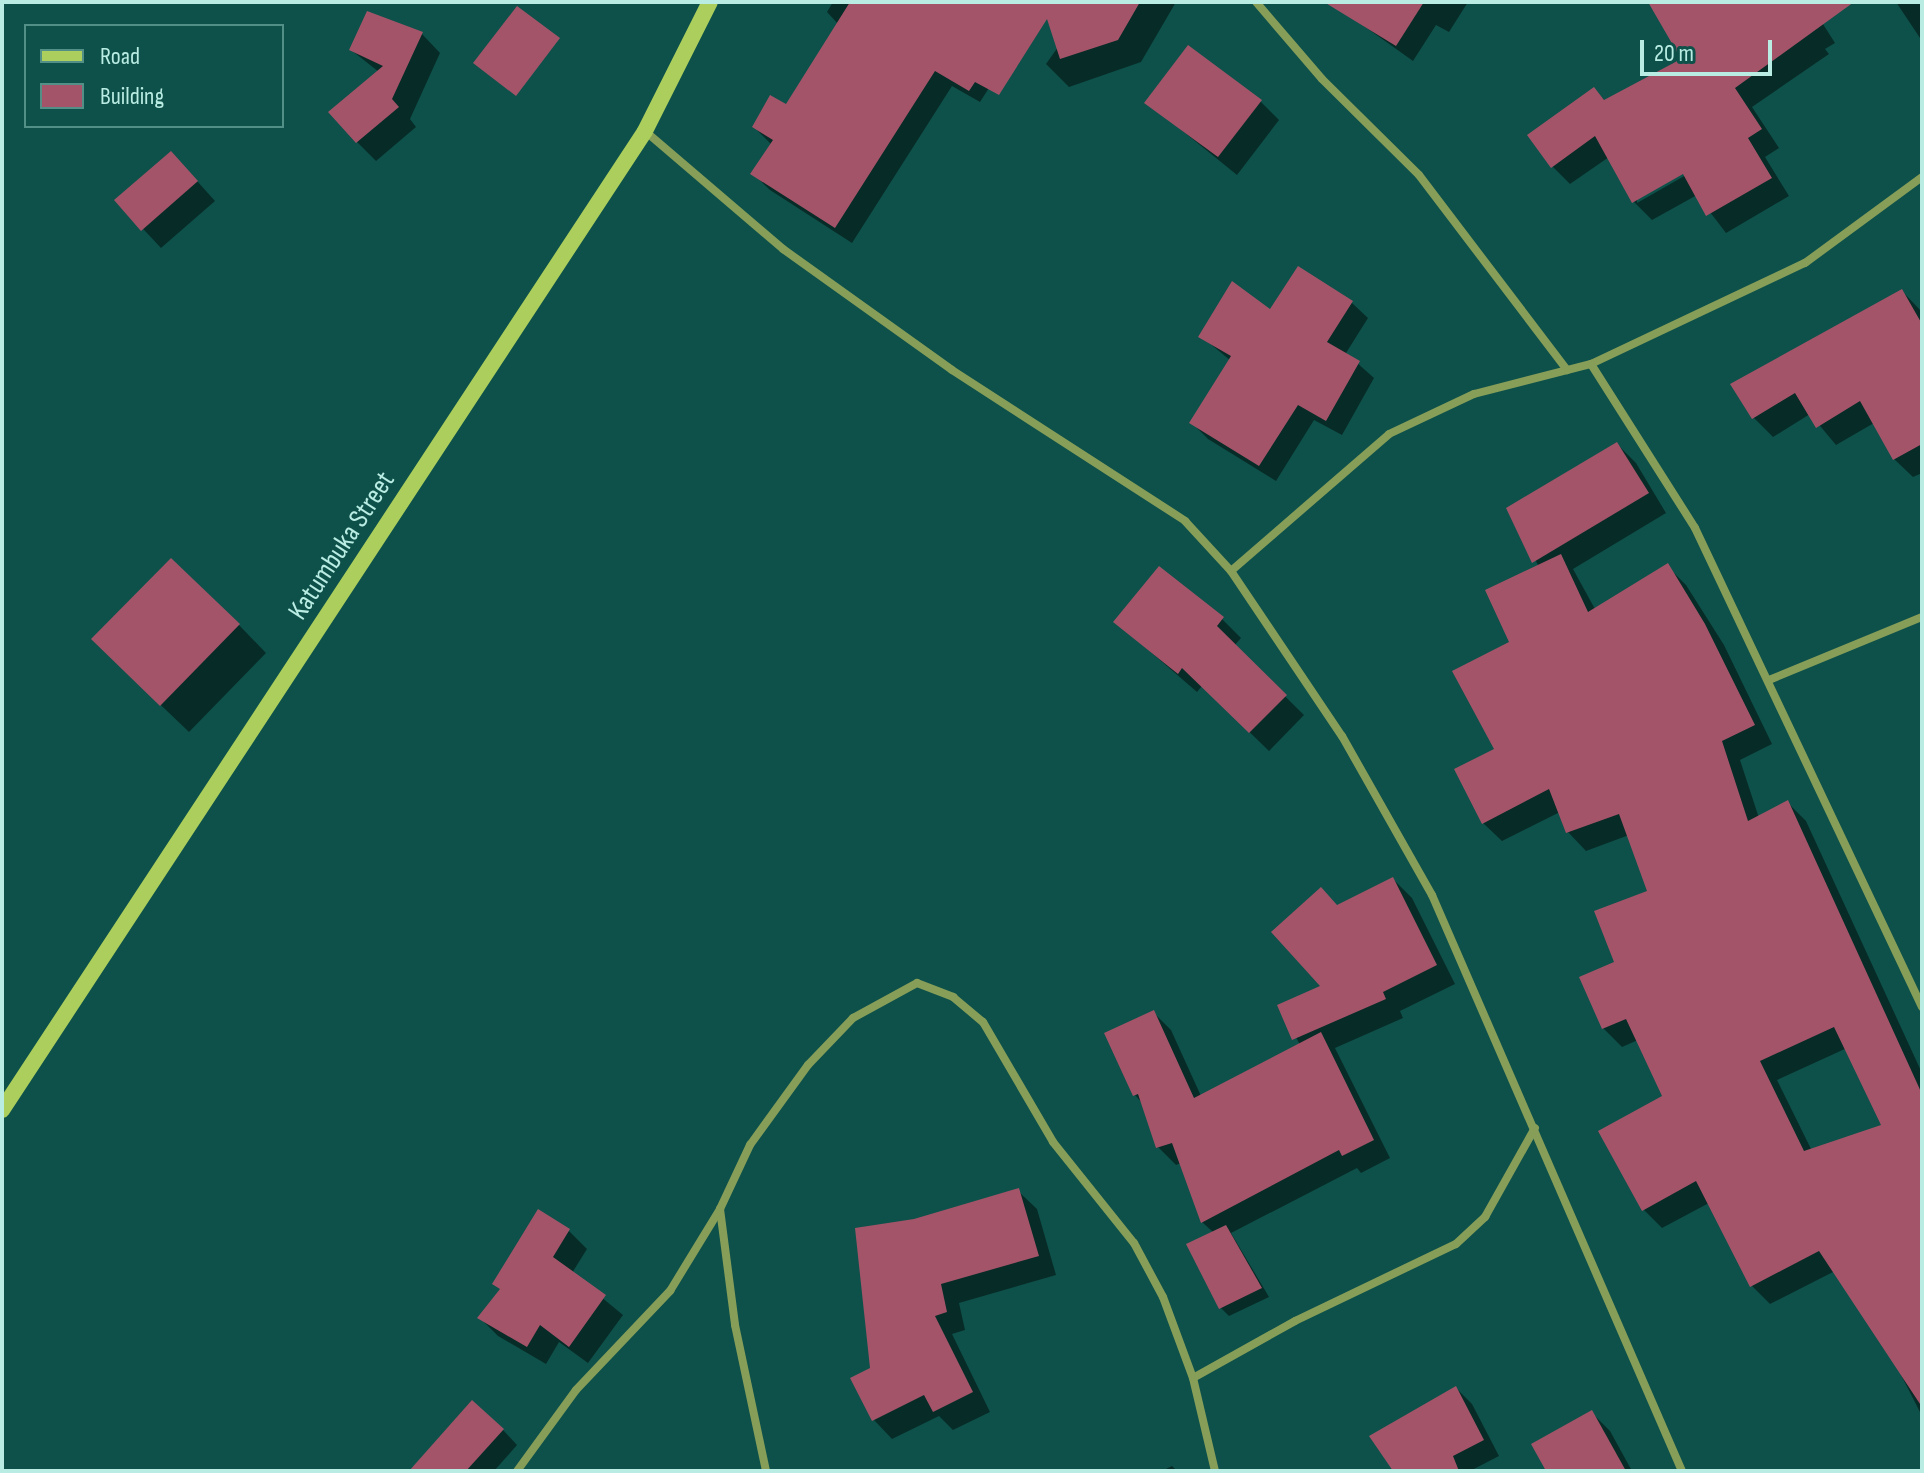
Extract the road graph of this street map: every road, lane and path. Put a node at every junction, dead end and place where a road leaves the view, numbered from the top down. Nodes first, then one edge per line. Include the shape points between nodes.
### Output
1 (710, 2) edge
2 (1256, 2) edge
3 (645, 131) junction
4 (1922, 177) edge
5 (1591, 364) junction
6 (1567, 370) junction
7 (1231, 571) junction
8 (1922, 617) edge
9 (1769, 680) junction
10 (1922, 1007) edge
11 (2, 1110) edge
12 (1535, 1128) junction
13 (720, 1209) junction
14 (1193, 1378) junction
15 (517, 1471) edge
16 (766, 1471) edge
17 (1215, 1471) edge
18 (1682, 1471) edge

1 - 3 main road, Katumbuka Street
2 - 6 street via 1322,79 1419,175
3 - 7 street via 783,249 952,370 1185,521
3 - 11 main road, Katumbuka Street
4 - 5 street via 1805,263
5 - 6 street
5 - 9 street via 1695,528
6 - 7 street via 1474,394 1389,434
7 - 12 street via 1342,736 1432,895
8 - 9 street
9 - 10 street
12 - 14 street via 1485,1217 1456,1244 1295,1321
12 - 18 street
13 - 14 street via 750,1145 808,1065 853,1018 917,983 953,997 983,1022 1053,1142 1134,1243 1163,1297
13 - 15 street via 670,1291 576,1390
13 - 16 street via 735,1325
14 - 17 street

